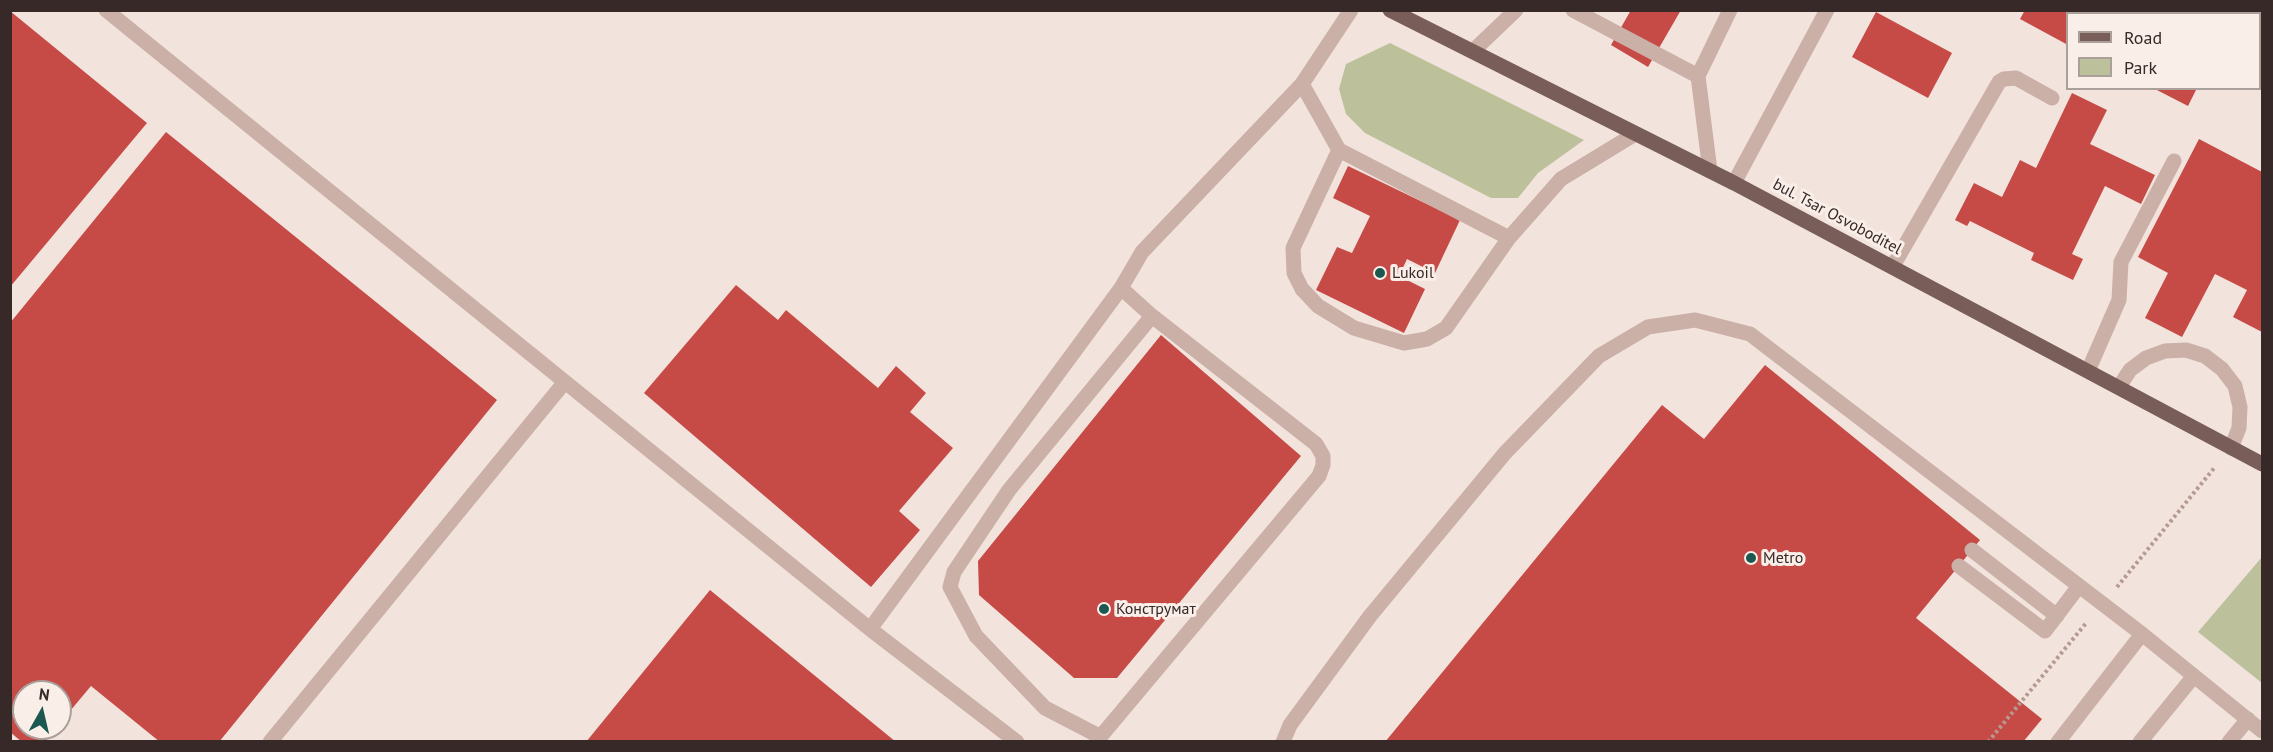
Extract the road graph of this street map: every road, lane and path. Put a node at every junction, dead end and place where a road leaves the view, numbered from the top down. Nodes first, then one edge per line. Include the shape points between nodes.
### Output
1 (106, 10) edge
2 (1351, 10) edge
3 (1390, 10) edge
4 (1516, 10) edge
5 (1573, 10) edge
6 (1730, 10) edge
7 (1827, 10) edge
8 (1473, 51) junction
9 (1698, 76) junction
10 (1302, 84) junction
11 (2052, 98) dead end
12 (1635, 134) junction
13 (1339, 150) junction
14 (2174, 161) dead end
15 (1710, 171) junction
16 (1734, 183) junction
17 (1509, 238) junction
18 (1893, 266) junction
19 (1121, 288) junction
20 (1152, 316) junction
21 (2088, 370) junction
22 (564, 383) junction
23 (2119, 387) junction
24 (2230, 448) junction
25 (2262, 464) edge
26 (1972, 550) dead end
27 (1959, 566) dead end
28 (2079, 586) junction
29 (2102, 604) junction
30 (2057, 616) junction
31 (870, 629) junction
32 (2142, 634) junction
33 (2194, 676) junction
34 (2248, 719) junction
35 (2262, 731) edge
36 (1098, 739) edge
37 (270, 741) edge
38 (1017, 741) edge
39 (1283, 741) edge
40 (1989, 741) edge
41 (2058, 741) edge
42 (2140, 741) edge
43 (2229, 741) edge

1 - 22 lane
2 - 10 lane
3 - 8 main road, bul. Tsar Osvoboditel
4 - 8 lane
5 - 9 lane
6 - 9 lane
7 - 16 lane
8 - 12 main road, bul. Tsar Osvoboditel
9 - 15 lane
10 - 13 lane
10 - 19 lane via 1142,252
11 - 18 lane via 2016,78 1999,82
12 - 15 main road, bul. Tsar Osvoboditel
12 - 17 lane via 1561,178
13 - 17 lane
13 - 17 lane via 1293,248 1294,273 1318,306 1354,328 1404,343 1427,339 1446,328
14 - 21 lane via 2121,262 2120,300
15 - 16 main road, bul. Tsar Osvoboditel
16 - 18 main road, bul. Tsar Osvoboditel
18 - 21 main road, bul. Tsar Osvoboditel
19 - 20 lane
19 - 31 lane
20 - 36 lane via 1009,490 954,572 950,587 976,636 1045,708
20 - 36 lane via 1310,439 1323,456 1323,465 1319,476
21 - 23 main road, bul. Tsar Osvoboditel
22 - 31 lane
22 - 37 lane
23 - 24 main road, bul. Tsar Osvoboditel
23 - 24 lane via 2130,370 2165,351 2186,350 2205,356 2235,386 2240,417
24 - 25 main road, bul. Tsar Osvoboditel
24 - 29 path
26 - 30 lane
27 - 30 lane via 2045,631
28 - 29 lane
28 - 30 lane
28 - 39 lane via 1750,334 1695,320 1648,327 1599,356 1505,453 1370,616 1290,725
29 - 32 lane
29 - 40 path
31 - 38 lane
32 - 33 lane
32 - 41 lane
33 - 34 lane
33 - 42 lane
34 - 35 lane
34 - 43 lane

